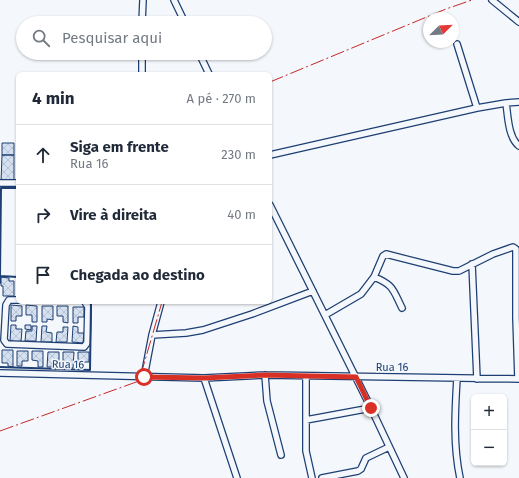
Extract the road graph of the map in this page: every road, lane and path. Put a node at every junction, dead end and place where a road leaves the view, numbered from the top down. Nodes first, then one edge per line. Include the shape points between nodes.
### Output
1 (143, 0) edge
2 (174, 0) edge
3 (492, 0) edge
4 (142, 16) edge
5 (182, 16) edge
6 (517, 19) edge
7 (457, 48) edge
8 (142, 60) edge
9 (202, 60) edge
10 (142, 72) edge
11 (208, 72) edge
12 (519, 102) edge
13 (506, 103) junction
14 (477, 108) junction
15 (519, 146) edge
16 (272, 156) edge
17 (0, 183) edge
18 (16, 183) edge
19 (272, 212) edge
20 (472, 264) junction
21 (374, 277) junction
22 (313, 291) junction
23 (16, 300) edge
24 (88, 304) edge
25 (160, 304) edge
26 (402, 308) dead end
27 (325, 315) junction
28 (2, 324) edge
29 (152, 335) junction
30 (0, 373) edge
31 (265, 375) junction
32 (306, 376) junction
33 (144, 377) junction
34 (356, 377) junction
35 (204, 378) junction
36 (457, 378) junction
37 (477, 379) junction
38 (518, 379) edge
39 (371, 408) junction
40 (306, 420) junction
41 (389, 447) junction
42 (281, 455) dead end
43 (237, 478) edge
44 (312, 478) edge
45 (322, 478) edge
46 (404, 478) edge
47 (460, 478) edge

1 - 4 street
2 - 5 street
3 - 6 street
7 - 14 street
8 - 10 street
9 - 11 street
12 - 13 street
13 - 14 street
13 - 15 street via 512,137
14 - 16 street
17 - 18 street
19 - 22 street
20 - 21 street via 459,271 453,271 386,254
20 - 37 street
20 - 38 street via 510,248 516,248
21 - 26 street via 390,285
21 - 27 street via 361,294
22 - 27 street
22 - 29 street via 203,330
23 - 28 street via 7,302
24 - 28 street via 87,342 84,346 7,344
25 - 29 street
27 - 34 street
29 - 33 street
30 - 33 street, Rua 16
31 - 32 street, Rua 16
31 - 35 street, Rua 16
31 - 42 street via 267,401
32 - 34 street, Rua 16
32 - 40 street
33 - 35 street, Rua 16
34 - 36 street, Rua 16
34 - 39 street
35 - 43 street
36 - 37 street, Rua 16
36 - 47 street via 455,434
37 - 38 street, Rua 16
39 - 40 street
39 - 41 street
40 - 44 street via 306,451
41 - 45 street via 366,458 358,471
41 - 46 street

